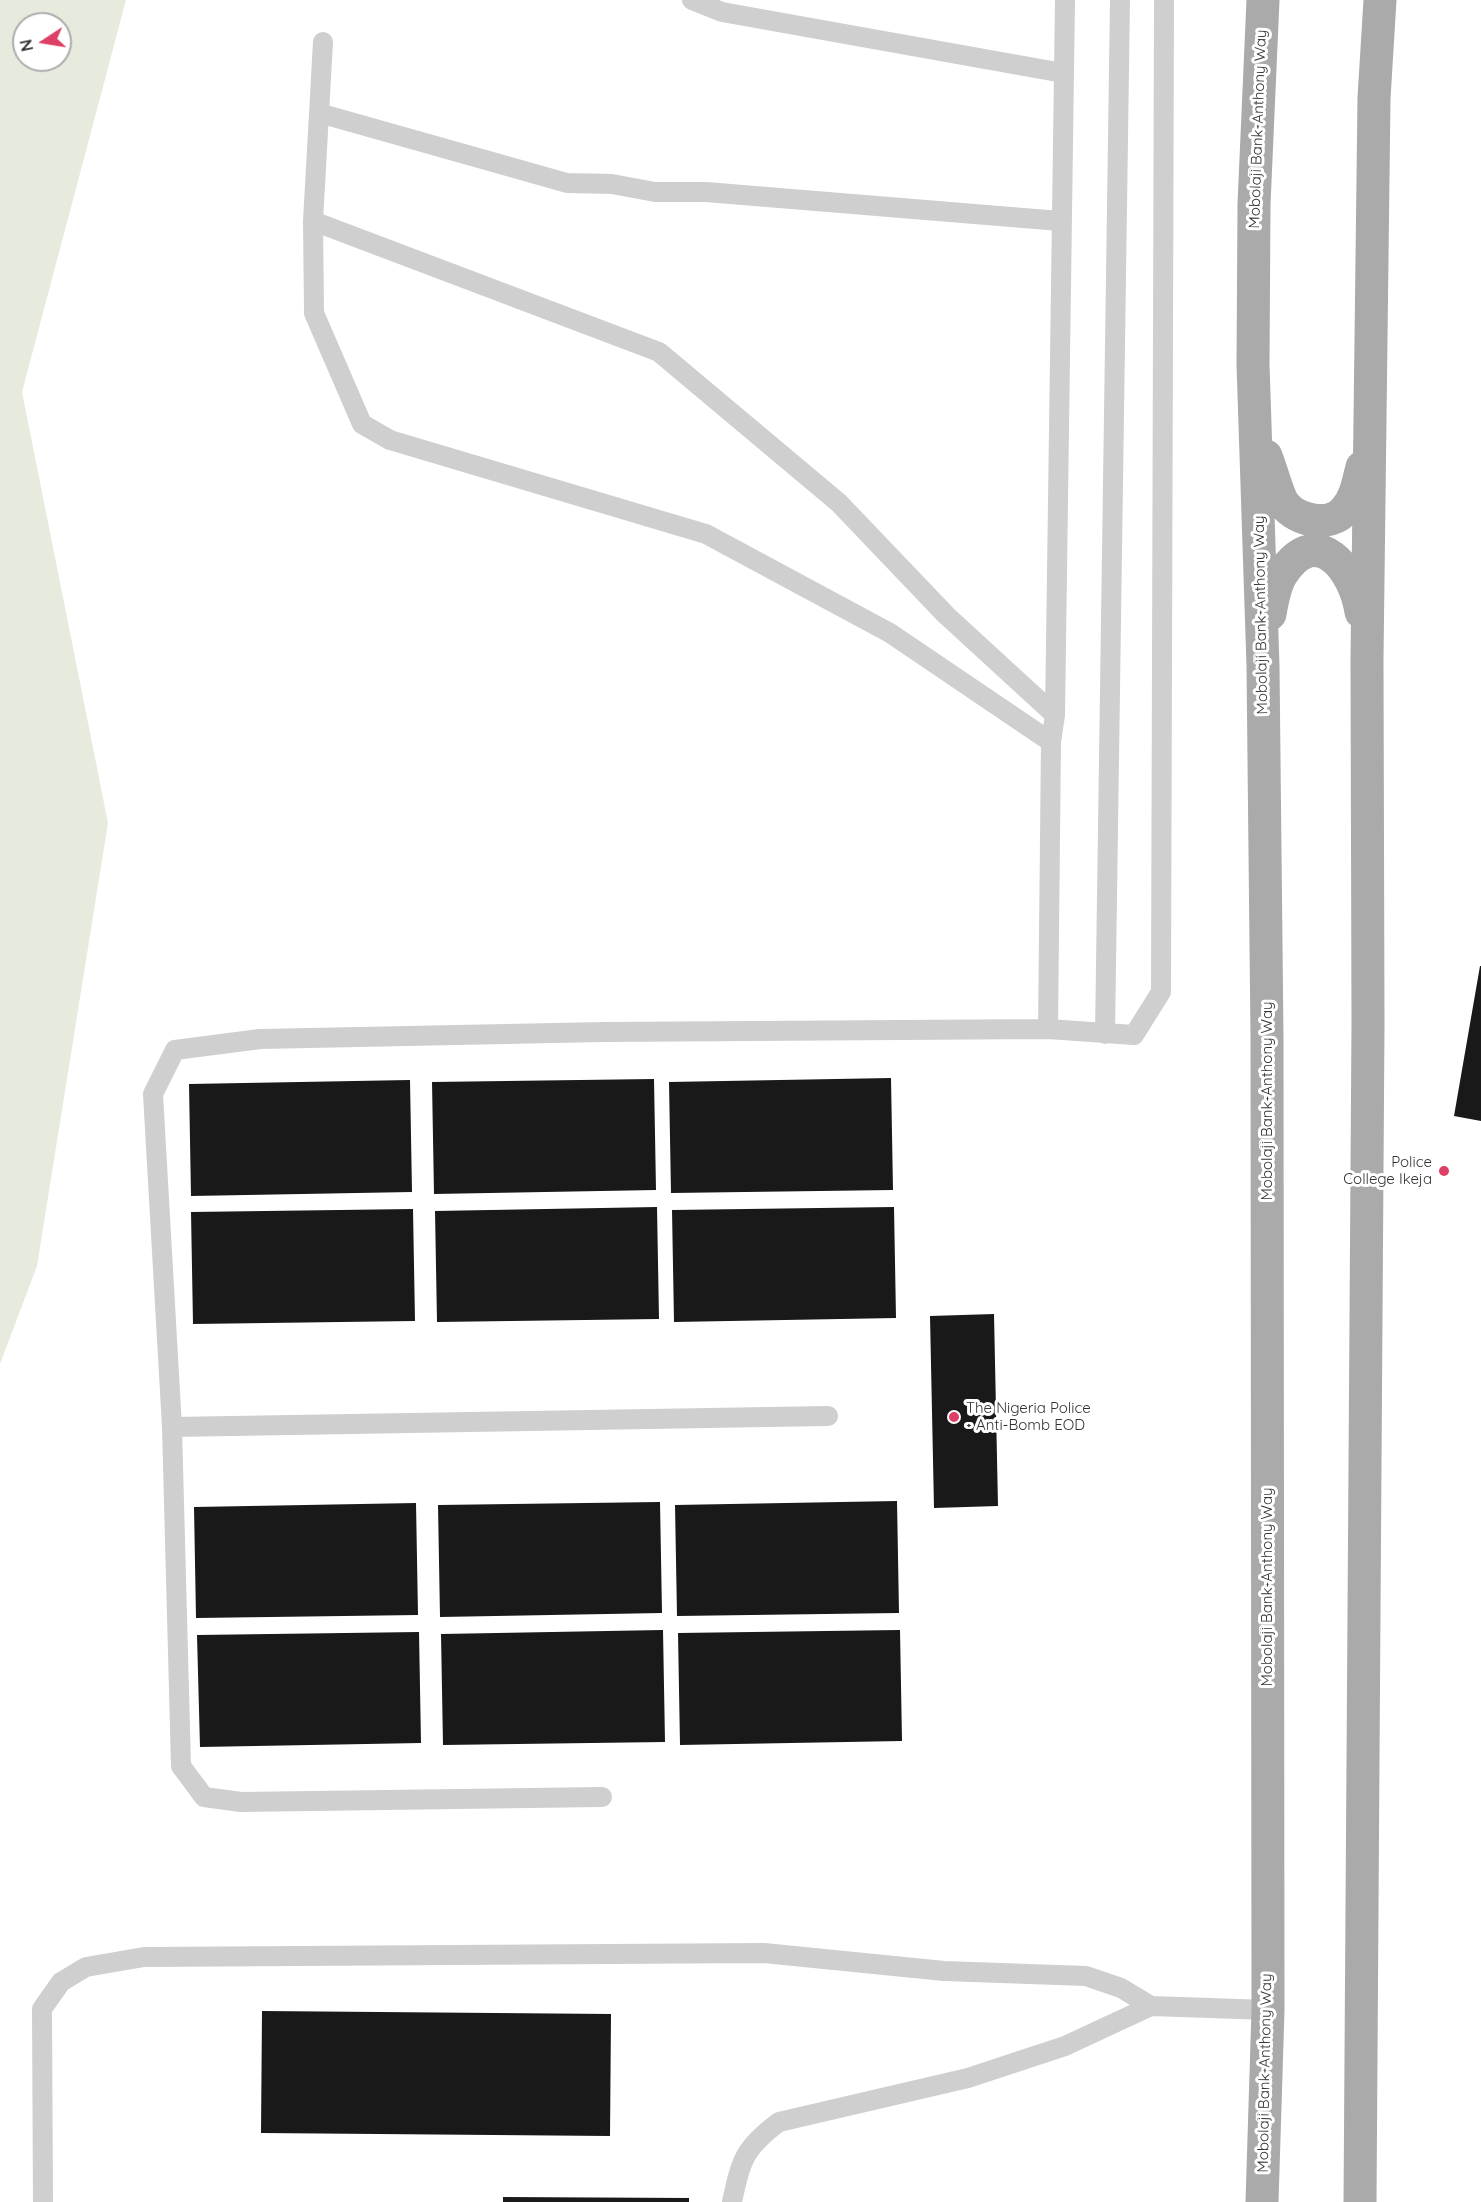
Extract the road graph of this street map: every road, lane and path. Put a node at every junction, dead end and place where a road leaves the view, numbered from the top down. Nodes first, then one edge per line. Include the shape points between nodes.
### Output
1 (692, 0) edge
2 (1065, 0) edge
3 (1120, 0) edge
4 (1164, 0) edge
5 (1263, 0) edge
6 (1380, 0) edge
7 (323, 42) dead end
8 (1063, 73) junction
9 (319, 113) junction
10 (313, 221) junction
11 (1060, 221) junction
12 (1371, 427) junction
13 (1256, 436) junction
14 (1367, 659) junction
15 (1263, 666) junction
16 (1055, 715) junction
17 (1051, 742) junction
18 (1048, 1029) junction
19 (1105, 1034) junction
20 (828, 1416) dead end
21 (171, 1427) junction
22 (602, 1797) dead end
23 (1151, 2006) junction
24 (1268, 2010) junction
25 (43, 2202) edge
26 (732, 2202) edge
27 (1262, 2202) edge
28 (1360, 2202) edge

1 - 8 lane via 722,12
2 - 8 lane
3 - 19 lane
4 - 19 lane via 1161,992 1134,1035
5 - 13 main road, Mobolaji Bank-Anthony Way via 1254,204
6 - 12 main road via 1374,98
7 - 9 lane
8 - 11 lane
9 - 10 lane
9 - 11 lane via 567,183
10 - 16 lane via 658,352 839,503 946,615
10 - 17 lane via 314,313 362,424 390,440 706,534 890,633
11 - 16 lane
12 - 13 main road via 1356,493 1344,511 1328,520 1310,520 1283,503
12 - 14 main road
13 - 15 main road, Mobolaji Bank-Anthony Way
14 - 15 main road via 1359,599 1350,578 1340,562 1313,550 1300,555 1281,575 1270,612
14 - 28 main road
15 - 24 main road, Mobolaji Bank-Anthony Way
16 - 17 lane
17 - 18 lane
18 - 19 lane
18 - 21 lane via 272,1039 175,1050 153,1094
20 - 21 lane
21 - 22 lane via 181,1766 204,1797 241,1802
23 - 24 lane
23 - 25 lane via 1121,1988 1086,1976 944,1971 764,1953 156,1956 86,1967 61,1982 42,2009
23 - 26 lane via 1065,2046 968,2078 779,2122 753,2141 739,2168
24 - 27 main road, Mobolaji Bank-Anthony Way

